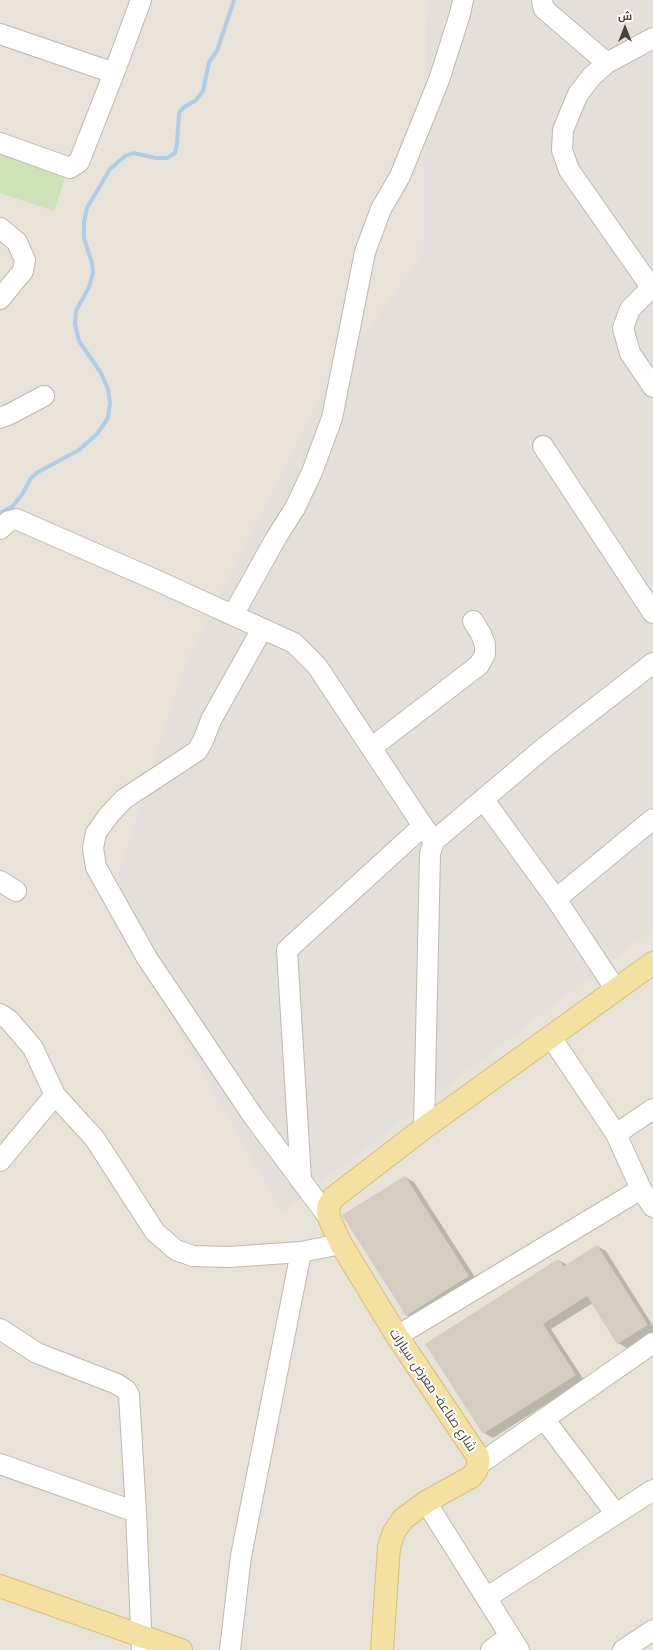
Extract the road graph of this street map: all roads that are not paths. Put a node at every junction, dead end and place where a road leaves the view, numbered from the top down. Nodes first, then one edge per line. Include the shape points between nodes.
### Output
1 (141, 0) edge
2 (463, 0) edge
3 (542, 0) edge
4 (0, 34) edge
5 (653, 38) edge
6 (607, 63) junction
7 (114, 73) junction
8 (0, 143) edge
9 (0, 228) edge
10 (652, 286) edge
11 (0, 299) edge
12 (653, 387) edge
13 (44, 396) dead end
14 (0, 418) edge
15 (543, 446) dead end
16 (0, 529) edge
17 (653, 613) edge
18 (232, 615) junction
19 (473, 621) dead end
20 (262, 628) junction
21 (653, 663) edge
22 (371, 748) junction
23 (483, 799) junction
24 (653, 819) edge
25 (428, 834) junction
26 (556, 898) junction
27 (653, 963) edge
28 (616, 990) junction
29 (0, 1014) edge
30 (551, 1037) junction
31 (55, 1095) junction
32 (653, 1109) edge
33 (424, 1128) junction
34 (616, 1134) junction
35 (0, 1162) edge
36 (301, 1179) junction
37 (641, 1189) junction
38 (653, 1207) edge
39 (331, 1208) junction
40 (341, 1244) junction
41 (301, 1252) junction
42 (0, 1329) edge
43 (397, 1336) junction
44 (653, 1343) edge
45 (544, 1419) junction
46 (0, 1464) edge
47 (478, 1465) junction
48 (653, 1490) edge
49 (426, 1502) junction
50 (136, 1512) junction
51 (616, 1514) junction
52 (0, 1586) edge
53 (486, 1598) junction
54 (653, 1630) edge
55 (515, 1643) edge
56 (142, 1644) edge
57 (181, 1650) edge
58 (230, 1650) edge
59 (382, 1650) edge
60 (492, 1650) edge
61 (623, 1650) edge

1 - 7 street
2 - 18 street via 438,80 400,176 381,208 365,252 332,418 312,472 295,508
3 - 6 street via 544,9
4 - 7 street
5 - 6 street
6 - 10 street via 592,76 578,94 563,130 562,150 569,170
7 - 8 street via 79,162 70,168
9 - 11 street via 17,242 25,260 23,271
10 - 12 street via 630,309 623,328 630,353
13 - 14 street
15 - 17 street
16 - 18 street via 9,521 16,519
18 - 20 street
19 - 22 street via 485,644 479,665
20 - 22 street via 294,643 317,666
20 - 36 street via 211,720 197,751 124,799 96,833 93,848 96,867 147,958 253,1116
21 - 23 street
22 - 25 street
23 - 25 street
23 - 26 street
24 - 26 street
25 - 33 street via 430,854
25 - 36 street via 287,950
26 - 28 street
27 - 28 main road
28 - 30 main road
29 - 31 street via 9,1020 33,1048
30 - 33 main road
30 - 34 street
31 - 35 street
31 - 41 street via 95,1139 155,1232 176,1250 193,1256 229,1257
32 - 34 street
33 - 39 main road
34 - 37 street
36 - 39 street
37 - 38 street
37 - 43 street
39 - 40 main road, شارع صناعة- معرض سيارات
40 - 41 street
40 - 43 main road, شارع صناعة- معرض سيارات
41 - 58 street via 241,1556
42 - 50 street via 37,1353 117,1384 126,1390 130,1401
43 - 47 main road, شارع صناعة- معرض سيارات via 474,1450 478,1457
44 - 45 street
45 - 47 street
45 - 51 street
46 - 50 street
47 - 49 main road, شارع صناعة- معرض سيارات via 471,1477
48 - 51 street
49 - 53 street
49 - 59 main road, شارع صناعة- معرض سيارات via 403,1519 391,1539
50 - 56 street
51 - 53 street
52 - 56 main road
53 - 55 street
54 - 61 street
55 - 60 street
56 - 57 main road

